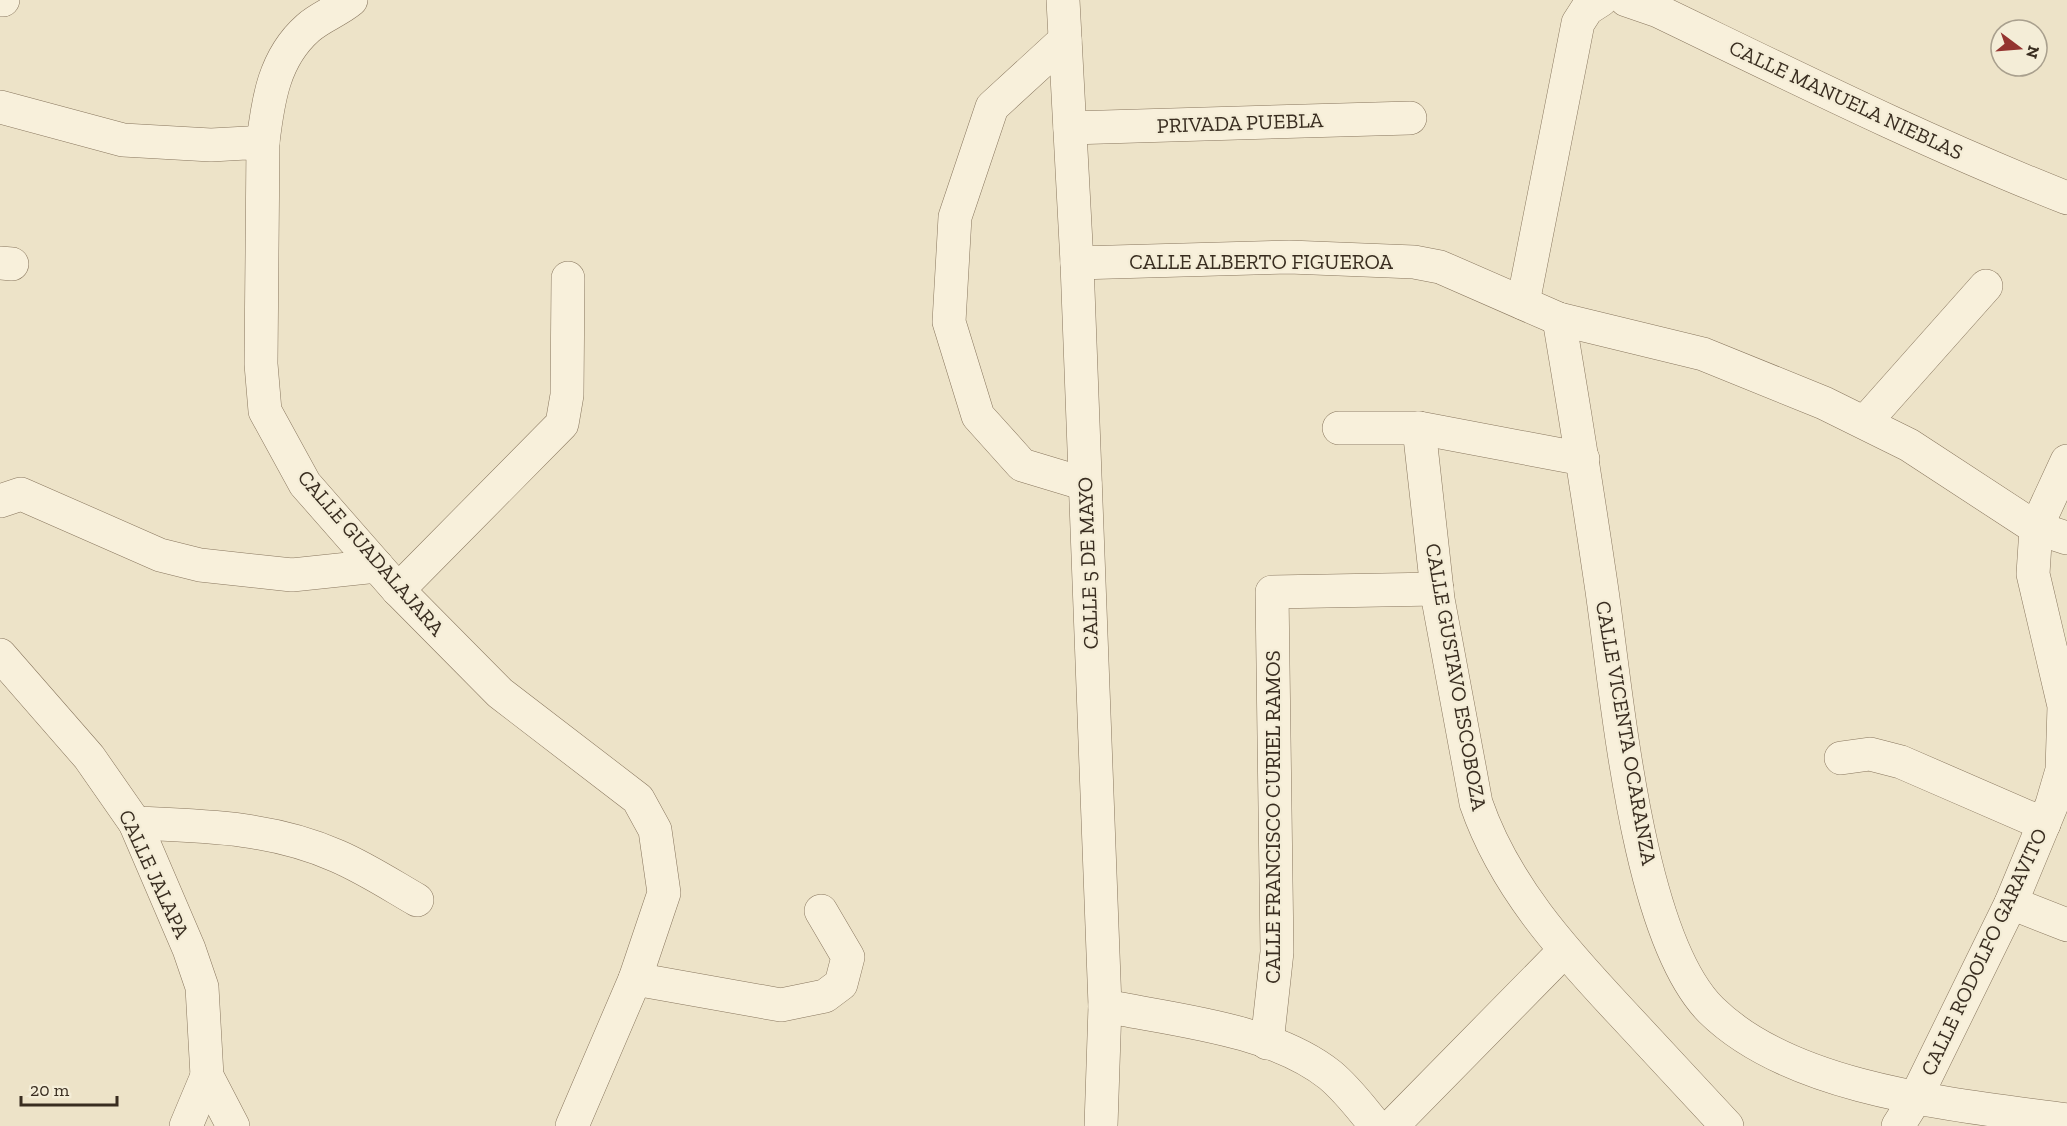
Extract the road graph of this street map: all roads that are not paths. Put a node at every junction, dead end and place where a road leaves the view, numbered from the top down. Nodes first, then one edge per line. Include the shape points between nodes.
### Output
1 (351, 0) edge
2 (1063, 0) edge
3 (1600, 0) edge
4 (1626, 0) edge
5 (1065, 40) junction
6 (0, 107) edge
7 (1410, 118) dead end
8 (1070, 128) junction
9 (263, 142) junction
10 (2067, 198) edge
11 (1077, 263) junction
12 (568, 278) dead end
13 (1986, 286) dead end
14 (1522, 303) junction
15 (1559, 319) junction
16 (1866, 421) junction
17 (1339, 428) dead end
18 (1419, 428) junction
19 (1583, 459) junction
20 (2067, 461) edge
21 (1085, 484) junction
22 (0, 501) edge
23 (2036, 528) junction
24 (2067, 538) edge
25 (387, 578) junction
26 (1437, 589) junction
27 (0, 655) edge
28 (1841, 758) dead end
29 (135, 823) junction
30 (2044, 824) junction
31 (417, 900) dead end
32 (2011, 903) junction
33 (821, 911) dead end
34 (2067, 925) edge
35 (1564, 951) junction
36 (634, 979) junction
37 (1105, 1006) junction
38 (1267, 1043) junction
39 (207, 1076) junction
40 (1916, 1099) junction
41 (2067, 1120) edge
42 (186, 1126) edge
43 (234, 1126) edge
44 (573, 1126) edge
45 (1101, 1126) edge
46 (1376, 1126) edge
47 (1392, 1126) edge
48 (1727, 1126) edge
49 (1898, 1126) edge

1 - 9 street, CALLE GUADALAJARA via 309,27 289,48 274,82
2 - 5 street, CALLE 5 DE MAYO
3 - 14 street via 1587,9 1578,23
4 - 10 street, CALLE MANUELA NIEBLAS via 1658,10 1957,153
5 - 8 street, CALLE 5 DE MAYO
5 - 21 street via 992,107 956,217 949,322 978,416 1022,465
6 - 9 street via 123,140 211,145
7 - 8 street, PRIVADA PUEBLA
8 - 11 street, CALLE 5 DE MAYO
9 - 25 street, CALLE GUADALAJARA via 261,364 265,411 305,484
11 - 14 street, CALLE ALBERTO FIGUEROA via 1289,257 1414,262 1440,267
11 - 21 street, CALLE 5 DE MAYO
12 - 25 street via 567,395 562,424
13 - 16 street
14 - 15 street, CALLE ALBERTO FIGUEROA
15 - 16 street, CALLE ALBERTO FIGUEROA via 1703,354
15 - 19 street, CALLE VICENTA OCARANZA
16 - 23 street, CALLE ALBERTO FIGUEROA
17 - 18 street
18 - 19 street
18 - 26 street, CALLE GUSTAVO ESCOBOZA
19 - 40 street, CALLE VICENTA OCARANZA via 1642,846 1663,925 1684,974 1711,1010 1750,1039 1814,1071
20 - 23 street, CALLE RODOLFO GARAVITO
21 - 37 street, CALLE 5 DE MAYO
22 - 25 street via 21,494 160,555 200,565 292,575
23 - 24 street, CALLE ALBERTO FIGUEROA
23 - 30 street, CALLE RODOLFO GARAVITO via 2033,574 2064,706 2065,739 2062,770
25 - 36 street, CALLE GUADALAJARA via 500,693 638,799 655,830 664,892
26 - 35 street, CALLE GUSTAVO ESCOBOZA via 1476,803 1485,831 1524,898
26 - 38 street, CALLE FRANCISCO CURIEL RAMOS via 1272,592 1277,952
27 - 29 street, CALLE JALAPA via 89,757
28 - 30 street via 1870,754 1901,762
29 - 31 street via 271,834 337,856
29 - 39 street, CALLE JALAPA via 202,987
30 - 32 street, CALLE RODOLFO GARAVITO
32 - 34 street
32 - 40 street, CALLE RODOLFO GARAVITO
33 - 36 street via 848,957 841,984 825,996 781,1005
35 - 47 street
35 - 48 street, CALLE GUSTAVO ESCOBOZA
36 - 44 street, CALLE GUADALAJARA
37 - 38 street via 1208,1026
37 - 45 street, CALLE 5 DE MAYO
38 - 46 street via 1329,1075
39 - 42 street
39 - 43 street, CALLE JALAPA
40 - 41 street, CALLE VICENTA OCARANZA
40 - 49 street, CALLE RODOLFO GARAVITO

